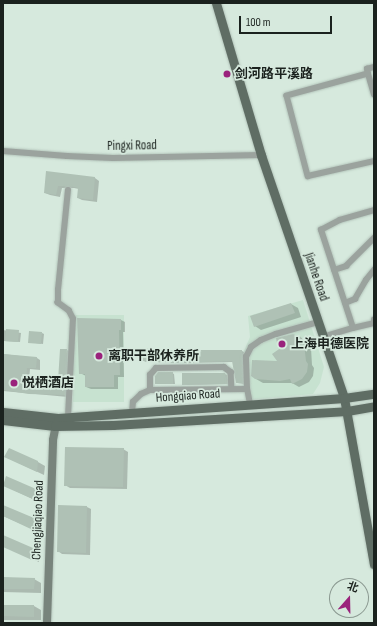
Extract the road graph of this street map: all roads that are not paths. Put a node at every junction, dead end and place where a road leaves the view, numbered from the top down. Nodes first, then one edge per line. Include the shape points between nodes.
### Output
1 (216, 3) edge
2 (374, 67) edge
3 (368, 74) junction
4 (374, 95) edge
5 (3, 151) edge
6 (261, 155) junction
7 (374, 161) edge
8 (68, 190) dead end
9 (374, 210) edge
10 (374, 238) edge
11 (334, 270) junction
12 (374, 270) edge
13 (344, 303) junction
14 (374, 320) edge
15 (318, 322) junction
16 (352, 328) junction
17 (323, 337) junction
18 (232, 389) junction
19 (150, 390) junction
20 (247, 390) junction
21 (374, 394) edge
22 (344, 398) junction
23 (250, 404) junction
24 (374, 406) edge
25 (347, 411) junction
26 (3, 412) edge
27 (132, 412) junction
28 (68, 417) junction
29 (3, 420) edge
30 (56, 422) junction
31 (374, 564) edge
32 (47, 623) edge

1 - 6 main road, Jianhe Road
2 - 3 street via 367,69
3 - 4 street
3 - 7 street via 287,96 308,176
5 - 6 street, Pingxi Road via 113,158
6 - 15 main road, Jianhe Road
8 - 28 street via 58,303 69,311 73,319
9 - 11 street via 340,220 321,230
10 - 11 street via 346,266
11 - 13 street
12 - 13 street via 355,300
13 - 16 street
14 - 16 street via 374,323
15 - 17 main road, Jianhe Road
15 - 20 street via 276,334 251,347 246,357
16 - 17 street
17 - 22 main road, Jianhe Road
18 - 19 street
18 - 19 street via 231,372 224,367 156,368 150,375
18 - 20 street
19 - 27 street via 133,402
20 - 23 street
21 - 22 main road, Hongqiao Road
22 - 23 main road, Hongqiao Road
22 - 25 main road, Jianhe Road
23 - 27 main road, Hongqiao Road
24 - 25 main road, Hongqiao Road
25 - 30 main road, Hongqiao Road via 113,425
25 - 31 main road, Jianhe Road
26 - 30 main road, Hongqiao Road
27 - 28 main road, Hongqiao Road
28 - 30 main road, Hongqiao Road
29 - 30 main road, Hongqiao Road
30 - 32 street, Chengjiaqiao Road via 53,440

